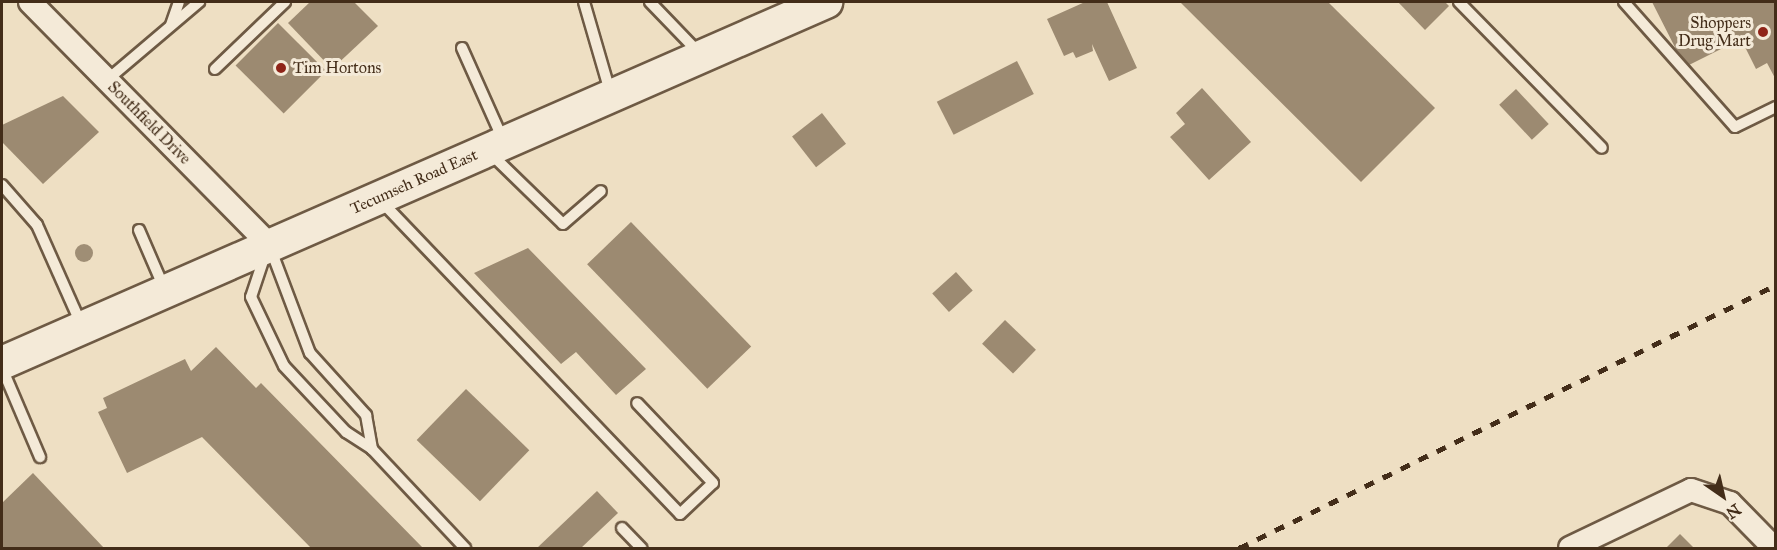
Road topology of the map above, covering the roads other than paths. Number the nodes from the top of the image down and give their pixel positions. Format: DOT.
graph roads {
  1 [pos="33,2"];
  2 [pos="179,2"];
  3 [pos="198,2"];
  4 [pos="285,2"];
  5 [pos="584,2"];
  6 [pos="650,2"];
  7 [pos="826,2"];
  8 [pos="1460,2"];
  9 [pos="1624,2"];
  10 [pos="171,25"];
  11 [pos="462,48"];
  12 [pos="702,57"];
  13 [pos="214,69"];
  14 [pos="107,80"];
  15 [pos="611,95"];
  16 [pos="1776,106"];
  17 [pos="496,146"];
  18 [pos="1602,148"];
  19 [pos="2,185"];
  20 [pos="601,191"];
  21 [pos="378,198"];
  22 [pos="139,230"];
  23 [pos="269,244"];
  24 [pos="166,290"];
  25 [pos="82,327"];
  26 [pos="2,363"];
  27 [pos="2,368"];
  28 [pos="637,404"];
  29 [pos="372,449"];
  30 [pos="40,457"];
  31 [pos="622,528"];
  32 [pos="465,549"];
  33 [pos="641,549"];
  34 [pos="1570,549"];
  35 [pos="1774,549"];
  1 -- 14 [label="street, Southfield Drive"];
  2 -- 10 [label="lane"];
  3 -- 10 [label="lane"];
  4 -- 13 [label="lane"];
  5 -- 15 [label="lane"];
  6 -- 12 [label="lane"];
  7 -- 12 [label="main road, Tecumseh Road East"];
  8 -- 18 [label="lane"];
  9 -- 16 [label="lane"];
  10 -- 14 [label="lane"];
  11 -- 17 [label="lane"];
  12 -- 15 [label="main road, Tecumseh Road East"];
  14 -- 23 [label="street, Southfield Drive"];
  15 -- 17 [label="main road, Tecumseh Road East"];
  17 -- 20 [label="lane"];
  17 -- 21 [label="main road, Tecumseh Road East"];
  19 -- 25 [label="lane"];
  21 -- 23 [label="main road, Tecumseh Road East"];
  21 -- 28 [label="lane"];
  22 -- 24 [label="lane"];
  23 -- 24 [label="main road, Tecumseh Road East"];
  23 -- 29 [label="lane"];
  23 -- 29 [label="lane"];
  24 -- 25 [label="main road, Tecumseh Road East"];
  25 -- 26 [label="main road, Tecumseh Road East"];
  27 -- 30 [label="lane"];
  29 -- 32 [label="lane"];
  31 -- 33 [label="lane"];
  34 -- 35 [label="street"];
}
